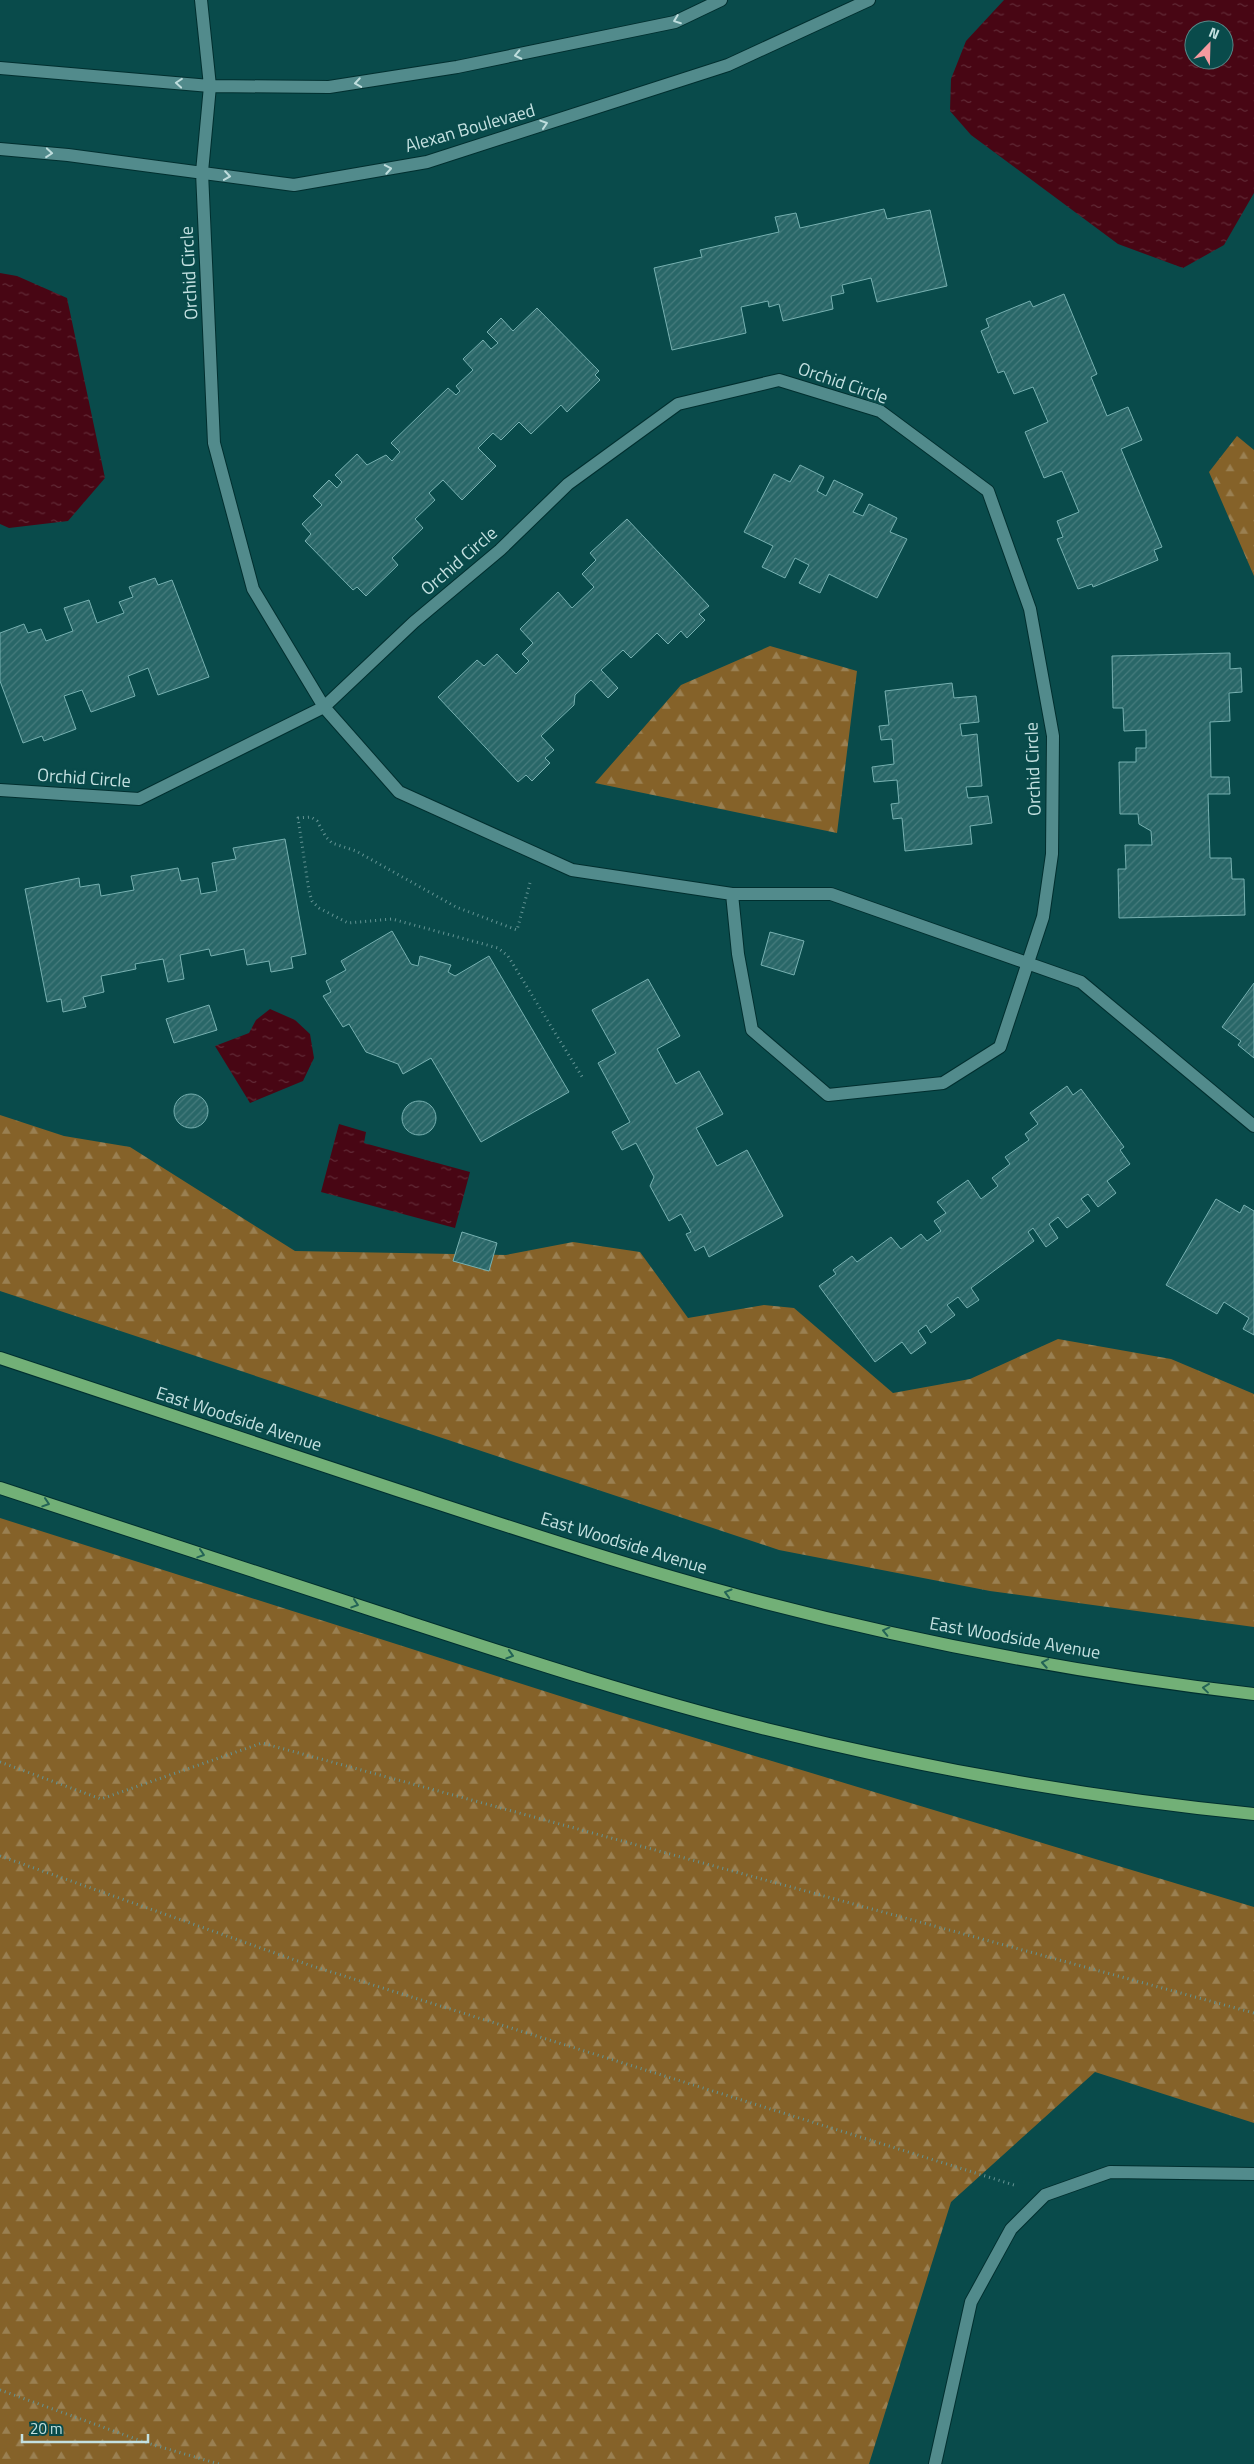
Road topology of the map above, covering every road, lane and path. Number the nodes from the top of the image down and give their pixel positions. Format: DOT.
graph roads {
  1 [pos="201,0"];
  2 [pos="721,0"];
  3 [pos="869,0"];
  4 [pos="0,68"];
  5 [pos="210,86"];
  6 [pos="0,149"];
  7 [pos="202,172"];
  8 [pos="324,707"];
  9 [pos="0,790"];
  10 [pos="538,856"];
  11 [pos="732,894"];
  12 [pos="1028,963"];
  13 [pos="584,1080"];
  14 [pos="1254,1126"];
  15 [pos="0,1358"];
  16 [pos="0,1488"];
  17 [pos="1254,1694"];
  18 [pos="0,1762"];
  19 [pos="1254,1814"];
  20 [pos="0,1856"];
  21 [pos="1254,2013"];
  22 [pos="1254,2174"];
  23 [pos="1046,2195"];
  24 [pos="0,2390"];
  25 [pos="219,2464"];
  26 [pos="935,2464"];
  1 -- 5 [label="street, Orchid Circle"];
  2 -- 5 [label="street, one-way"];
  7 -- 3 [label="street, Alexan Boulevaed, one-way"];
  5 -- 4 [label="street, one-way"];
  5 -- 7 [label="street, Orchid Circle"];
  6 -- 7 [label="street, Alexan Boulevaed, one-way"];
  7 -- 8 [label="street, Orchid Circle"];
  8 -- 9 [label="street, Orchid Circle"];
  8 -- 10 [label="street, Orchid Circle"];
  8 -- 12 [label="street, Orchid Circle"];
  10 -- 11 [label="street, Orchid Circle"];
  10 -- 13 [label="path"];
  11 -- 12 [label="street, Orchid Circle"];
  11 -- 12 [label="street, Orchid Circle"];
  12 -- 14 [label="street, Orchid Circle"];
  17 -- 15 [label="main road, East Woodside Avenue, one-way"];
  16 -- 19 [label="main road, one-way"];
  18 -- 21 [label="path"];
  20 -- 23 [label="path"];
  22 -- 23 [label="street"];
  23 -- 26 [label="street"];
  24 -- 25 [label="path"];
}
